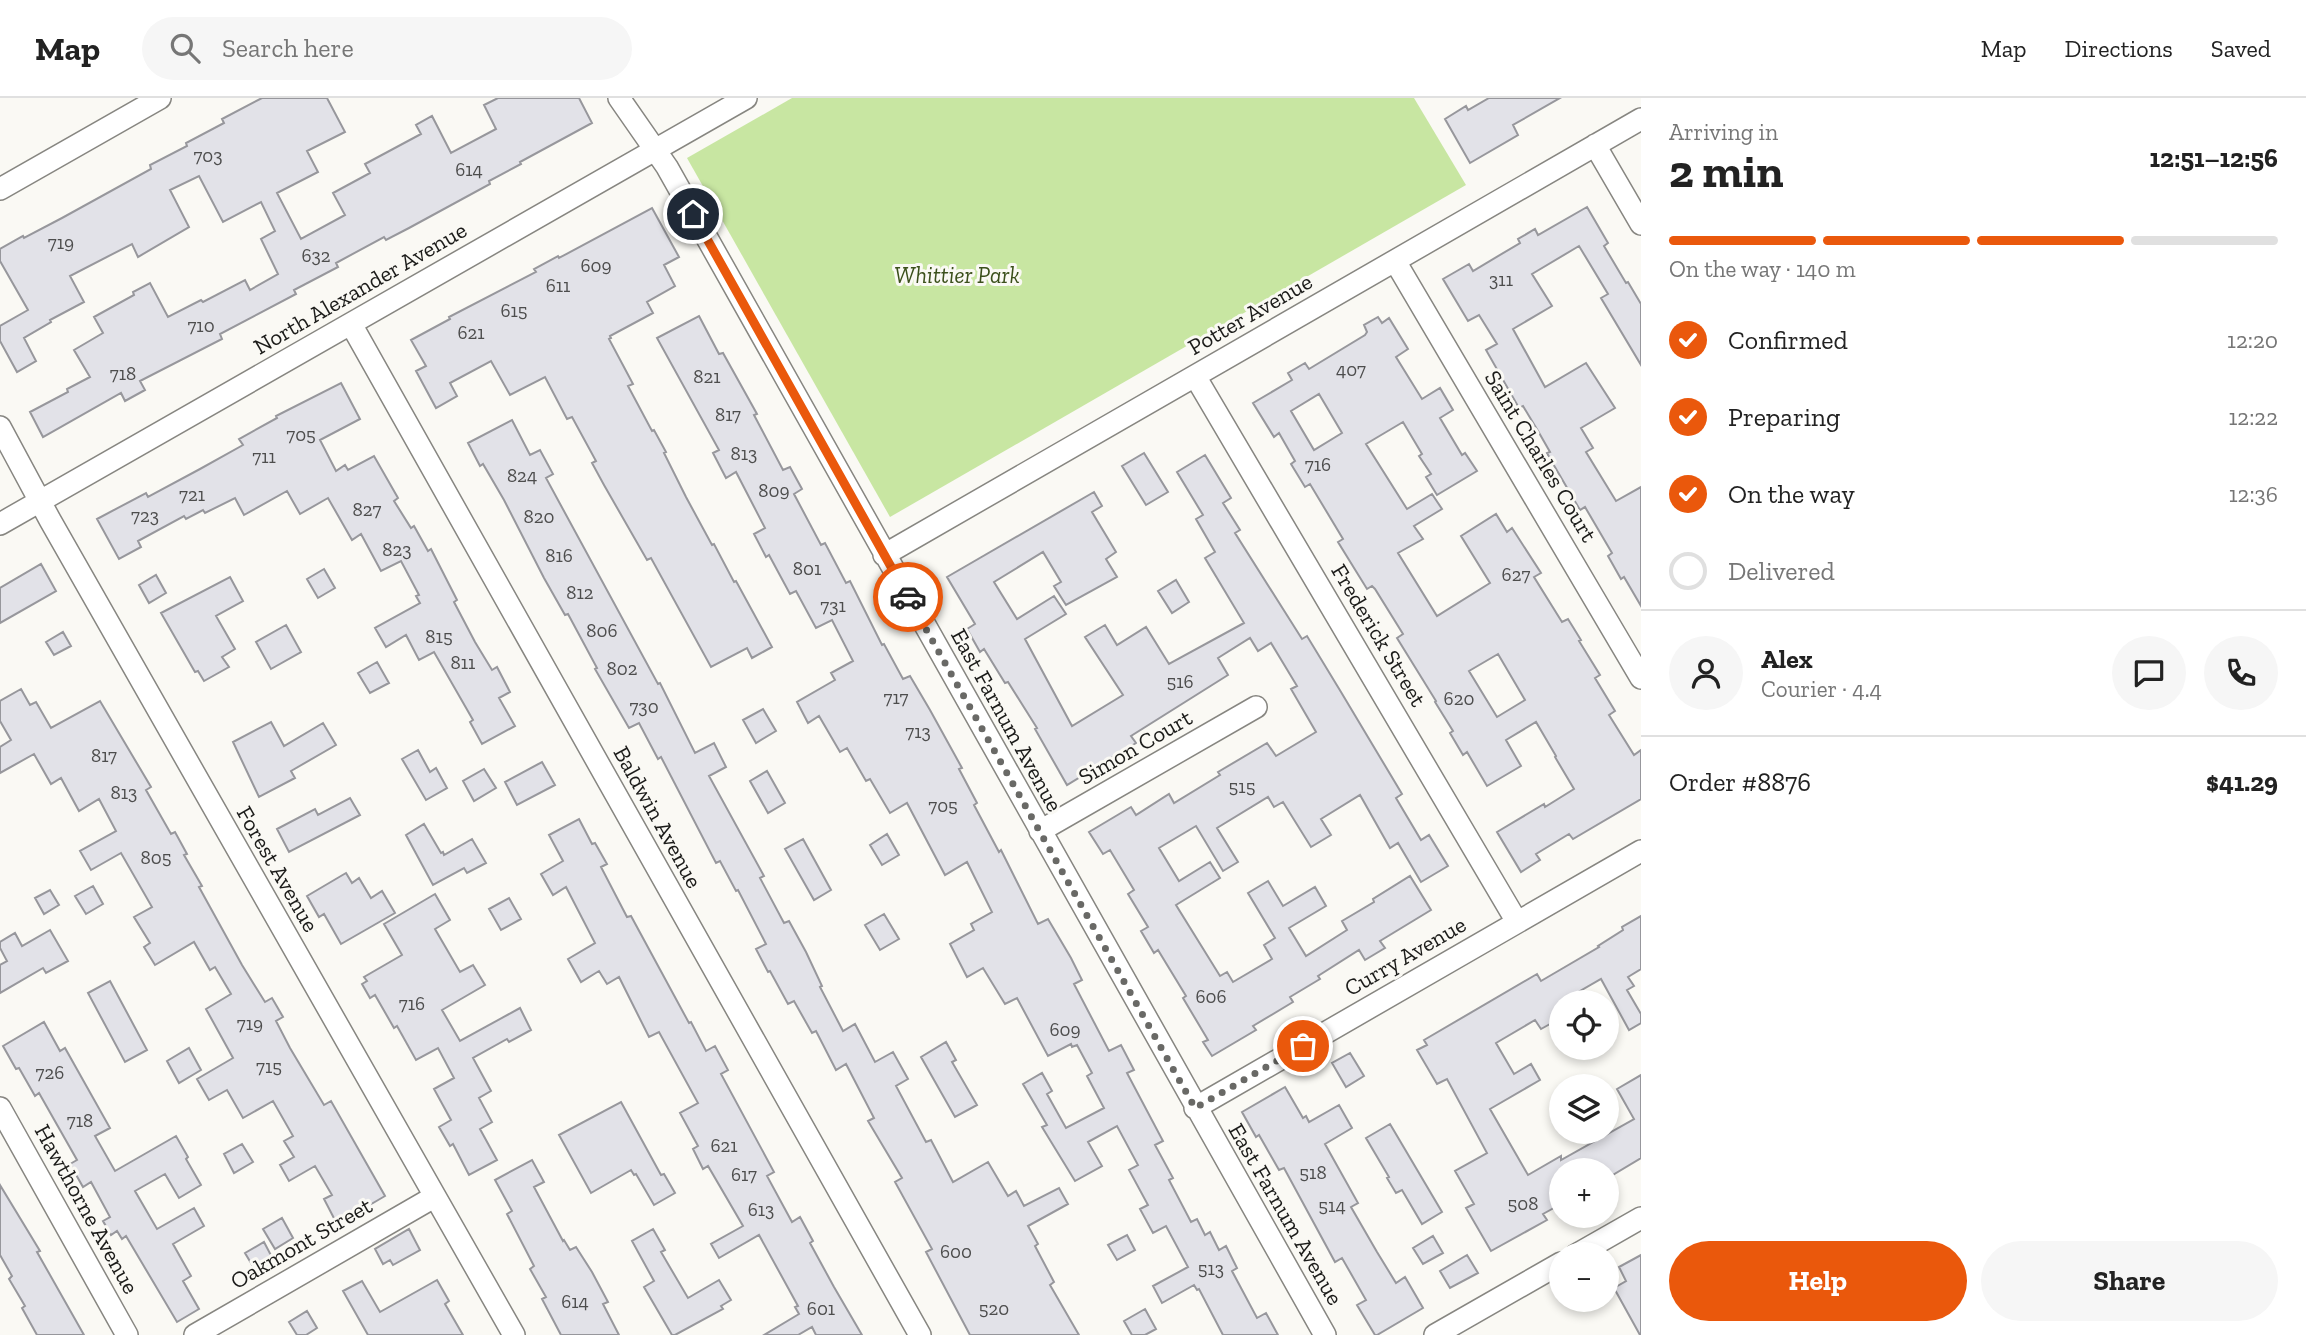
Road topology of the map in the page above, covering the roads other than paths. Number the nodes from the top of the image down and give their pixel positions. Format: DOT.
graph roads {
  1 [pos="160,98"];
  2 [pos="619,98"];
  3 [pos="746,98"];
  4 [pos="1641,119"];
  5 [pos="1595,145"];
  6 [pos="654,150"];
  7 [pos="0,189"];
  8 [pos="1641,224"];
  9 [pos="1395,261"];
  10 [pos="351,324"];
  11 [pos="1195,376"];
  12 [pos="0,427"];
  13 [pos="40,501"];
  14 [pos="0,524"];
  15 [pos="884,555"];
  16 [pos="1641,678"];
  17 [pos="1256,707"];
  18 [pos="1040,831"];
  19 [pos="1641,851"];
  20 [pos="1517,922"];
  21 [pos="0,1108"];
  22 [pos="1195,1108"];
  23 [pos="435,1196"];
  24 [pos="1641,1218"];
  25 [pos="1599,1242"];
  26 [pos="1549,1270"];
  27 [pos="127,1335"];
  28 [pos="195,1335"];
  29 [pos="514,1335"];
  30 [pos="920,1335"];
  31 [pos="1325,1335"];
  32 [pos="1435,1335"];
  1 -- 7 [label="street"];
  2 -- 6 [label="street, East Farnum Avenue"];
  3 -- 6 [label="street, North Alexander Avenue"];
  4 -- 5 [label="street, Potter Avenue"];
  5 -- 8 [label="street"];
  5 -- 9 [label="street, Potter Avenue"];
  6 -- 10 [label="street, North Alexander Avenue"];
  6 -- 15 [label="street, East Farnum Avenue"];
  9 -- 11 [label="street, Potter Avenue"];
  9 -- 16 [label="street, Saint Charles Court"];
  10 -- 13 [label="street, North Alexander Avenue"];
  10 -- 30 [label="street, Baldwin Avenue"];
  11 -- 15 [label="street, Potter Avenue"];
  11 -- 20 [label="street, Frederick Street"];
  12 -- 13 [label="street, Forest Avenue"];
  13 -- 14 [label="street, North Alexander Avenue"];
  13 -- 23 [label="street, Forest Avenue"];
  15 -- 18 [label="street, East Farnum Avenue"];
  17 -- 18 [label="street, Simon Court"];
  18 -- 22 [label="street, East Farnum Avenue"];
  19 -- 20 [label="street, Curry Avenue"];
  20 -- 22 [label="street, Curry Avenue"];
  21 -- 27 [label="street, Hawthorne Avenue"];
  22 -- 31 [label="street, East Farnum Avenue"];
  23 -- 28 [label="street, Oakmont Street"];
  23 -- 29 [label="street, Forest Avenue"];
  24 -- 25 [label="street"];
  26 -- 32 [label="street"];
}
